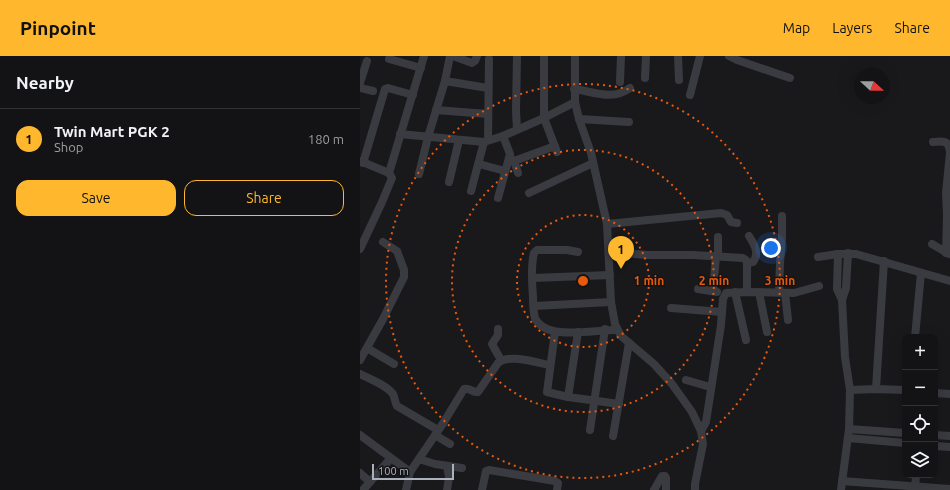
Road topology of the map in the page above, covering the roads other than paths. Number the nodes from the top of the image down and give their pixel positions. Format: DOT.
graph roads {
  1 [pos="424,56"];
  2 [pos="451,56"];
  3 [pos="477,56"];
  4 [pos="517,56"];
  5 [pos="544,56"];
  6 [pos="574,56"];
  7 [pos="621,56"];
  8 [pos="646,56"];
  9 [pos="678,56"];
  10 [pos="700,56"];
  11 [pos="729,56"];
  12 [pos="389,59"];
  13 [pos="489,59"];
  14 [pos="367,61"];
  15 [pos="420,68"];
  16 [pos="645,78"];
  17 [pos="790,78"];
  18 [pos="679,80"];
  19 [pos="445,81"];
  20 [pos="620,82"];
  21 [pos="360,84"];
  22 [pos="360,88"];
  23 [pos="488,88"];
  24 [pos="630,88"];
  25 [pos="574,89"];
  26 [pos="373,91"];
  27 [pos="413,95"];
  28 [pos="690,95"];
  29 [pos="575,102"];
  30 [pos="436,110"];
  31 [pos="488,114"];
  32 [pos="544,118"];
  33 [pos="579,119"];
  34 [pos="629,122"];
  35 [pos="517,129"];
  36 [pos="400,134"];
  37 [pos="503,136"];
  38 [pos="428,137"];
  39 [pos="459,140"];
  40 [pos="486,141"];
  41 [pos="933,142"];
  42 [pos="512,159"];
  43 [pos="950,160"];
  44 [pos="362,162"];
  45 [pos="593,163"];
  46 [pos="479,164"];
  47 [pos="505,171"];
  48 [pos="389,173"];
  49 [pos="518,173"];
  50 [pos="419,174"];
  51 [pos="448,182"];
  52 [pos="471,190"];
  53 [pos="529,193"];
  54 [pos="498,198"];
  55 [pos="949,213"];
  56 [pos="782,216"];
  57 [pos="737,223"];
  58 [pos="607,224"];
  59 [pos="749,236"];
  60 [pos="718,237"];
  61 [pos="383,242"];
  62 [pos="932,244"];
  63 [pos="360,249"];
  64 [pos="578,252"];
  65 [pos="609,252"];
  66 [pos="848,253"];
  67 [pos="948,253"];
  68 [pos="838,254"];
  69 [pos="717,256"];
  70 [pos="818,257"];
  71 [pos="884,262"];
  72 [pos="747,263"];
  73 [pos="921,273"];
  74 [pos="610,275"];
  75 [pos="533,278"];
  76 [pos="950,281"];
  77 [pos="819,286"];
  78 [pos="698,289"];
  79 [pos="713,291"];
  80 [pos="735,292"];
  81 [pos="747,292"];
  82 [pos="759,292"];
  83 [pos="782,292"];
  84 [pos="726,293"];
  85 [pos="842,300"];
  86 [pos="611,302"];
  87 [pos="534,306"];
  88 [pos="671,308"];
  89 [pos="722,312"];
  90 [pos="788,320"];
  91 [pos="498,329"];
  92 [pos="605,330"];
  93 [pos="617,330"];
  94 [pos="555,332"];
  95 [pos="578,332"];
  96 [pos="767,332"];
  97 [pos="916,334"];
  98 [pos="746,340"];
  99 [pos="629,343"];
  100 [pos="367,348"];
  101 [pos="360,360"];
  102 [pos="501,360"];
  103 [pos="394,364"];
  104 [pos="550,365"];
  105 [pos="360,374"];
  106 [pos="686,380"];
  107 [pos="710,387"];
  108 [pos="876,389"];
  109 [pos="850,390"];
  110 [pos="902,390"];
  111 [pos="938,393"];
  112 [pos="950,394"];
  113 [pos="568,397"];
  114 [pos="594,400"];
  115 [pos="619,404"];
  116 [pos="849,429"];
  117 [pos="590,430"];
  118 [pos="701,431"];
  119 [pos="437,432"];
  120 [pos="902,433"];
  121 [pos="938,435"];
  122 [pos="360,436"];
  123 [pos="613,436"];
  124 [pos="950,436"];
  125 [pos="848,438"];
  126 [pos="902,443"];
  127 [pos="450,444"];
  128 [pos="938,446"];
  129 [pos="950,447"];
  130 [pos="391,458"];
  131 [pos="419,459"];
  132 [pos="447,466"];
  133 [pos="462,468"];
  134 [pos="360,472"];
  135 [pos="410,472"];
  136 [pos="916,478"];
  137 [pos="842,481"];
  138 [pos="370,482"];
  139 [pos="876,487"];
  140 [pos="915,488"];
  141 [pos="950,488"];
  142 [pos="363,490"];
  143 [pos="405,490"];
  144 [pos="447,490"];
  145 [pos="482,490"];
  146 [pos="557,490"];
  147 [pos="654,490"];
  148 [pos="666,490"];
  149 [pos="695,490"];
  150 [pos="841,490"];
  1 -- 15 [label="street"];
  2 -- 3 [label="street"];
  2 -- 19 [label="street"];
  4 -- 35 [label="street"];
  5 -- 32 [label="street"];
  6 -- 25 [label="street"];
  7 -- 20 [label="street"];
  8 -- 16 [label="street"];
  9 -- 18 [label="street"];
  10 -- 28 [label="street"];
  11 -- 17 [label="street"];
  12 -- 15 [label="street"];
  13 -- 23 [label="street"];
  14 -- 21 [label="street"];
  15 -- 27 [label="street"];
  19 -- 23 [label="street"];
  19 -- 30 [label="street"];
  22 -- 26 [label="street"];
  23 -- 31 [label="street"];
  24 -- 25 [label="street"];
  25 -- 29 [label="street"];
  27 -- 36 [label="street"];
  27 -- 44 [label="street"];
  29 -- 32 [label="street"];
  29 -- 33 [label="street"];
  30 -- 31 [label="street"];
  30 -- 38 [label="street"];
  31 -- 40 [label="street"];
  32 -- 35 [label="street"];
  32 -- 42 [label="street"];
  33 -- 34 [label="street"];
  33 -- 45 [label="street"];
  35 -- 37 [label="street"];
  36 -- 38 [label="street"];
  36 -- 48 [label="street"];
  37 -- 40 [label="street"];
  37 -- 42 [label="street"];
  38 -- 39 [label="street"];
  38 -- 50 [label="street"];
  39 -- 40 [label="street"];
  39 -- 51 [label="street"];
  40 -- 46 [label="street"];
  41 -- 43 [label="street"];
  42 -- 47 [label="street"];
  42 -- 49 [label="street"];
  43 -- 55 [label="street"];
  44 -- 48 [label="street"];
  45 -- 53 [label="street"];
  45 -- 58 [label="street"];
  46 -- 47 [label="street"];
  46 -- 52 [label="street"];
  47 -- 54 [label="street"];
  48 -- 63 [label="street"];
  55 -- 67 [label="street"];
  56 -- 83 [label="street"];
  57 -- 58 [label="street"];
  58 -- 65 [label="street"];
  59 -- 72 [label="street"];
  60 -- 69 [label="street"];
  61 -- 100 [label="street"];
  62 -- 67 [label="street"];
  64 -- 75 [label="street"];
  65 -- 69 [label="street"];
  65 -- 74 [label="street"];
  66 -- 68 [label="street"];
  66 -- 71 [label="street"];
  66 -- 85 [label="street"];
  68 -- 70 [label="street"];
  68 -- 85 [label="street"];
  69 -- 72 [label="street"];
  69 -- 79 [label="street"];
  71 -- 73 [label="street"];
  71 -- 108 [label="street"];
  72 -- 81 [label="street"];
  73 -- 76 [label="street"];
  73 -- 97 [label="street"];
  74 -- 75 [label="street"];
  74 -- 86 [label="street"];
  75 -- 87 [label="street"];
  77 -- 83 [label="street"];
  78 -- 79 [label="street"];
  79 -- 84 [label="street"];
  80 -- 81 [label="street"];
  80 -- 84 [label="street"];
  80 -- 98 [label="street"];
  81 -- 82 [label="street"];
  82 -- 83 [label="street"];
  82 -- 96 [label="street"];
  83 -- 90 [label="street"];
  84 -- 89 [label="street"];
  85 -- 109 [label="street"];
  86 -- 87 [label="street"];
  86 -- 93 [label="street"];
  87 -- 94 [label="street"];
  88 -- 89 [label="street"];
  89 -- 107 [label="street"];
  91 -- 102 [label="street"];
  92 -- 93 [label="street"];
  92 -- 95 [label="street"];
  92 -- 114 [label="street"];
  93 -- 99 [label="street"];
  94 -- 95 [label="street"];
  94 -- 104 [label="street"];
  95 -- 113 [label="street"];
  99 -- 115 [label="street"];
  99 -- 118 [label="street"];
  100 -- 101 [label="street"];
  100 -- 103 [label="street"];
  102 -- 104 [label="street"];
  102 -- 119 [label="street"];
  104 -- 113 [label="street"];
  105 -- 119 [label="street"];
  106 -- 107 [label="street"];
  107 -- 118 [label="street"];
  108 -- 109 [label="street"];
  108 -- 110 [label="street"];
  109 -- 116 [label="street"];
  111 -- 112 [label="street"];
  113 -- 114 [label="street"];
  114 -- 115 [label="street"];
  114 -- 117 [label="street"];
  115 -- 123 [label="street"];
  116 -- 120 [label="street"];
  116 -- 125 [label="street"];
  118 -- 149 [label="street"];
  119 -- 127 [label="street"];
  119 -- 131 [label="street"];
  121 -- 124 [label="street"];
  122 -- 130 [label="street"];
  125 -- 126 [label="street"];
  125 -- 137 [label="street"];
  128 -- 129 [label="street"];
  130 -- 135 [label="street"];
  130 -- 138 [label="street"];
  131 -- 132 [label="street"];
  131 -- 135 [label="street"];
  132 -- 133 [label="street"];
  132 -- 144 [label="street"];
  134 -- 138 [label="street"];
  135 -- 143 [label="street"];
  136 -- 140 [label="street"];
  137 -- 139 [label="street"];
  137 -- 150 [label="street"];
  138 -- 142 [label="street"];
  139 -- 140 [label="street"];
  140 -- 141 [label="street"];
  145 -- 146 [label="street"];
  147 -- 148 [label="street"];
}
